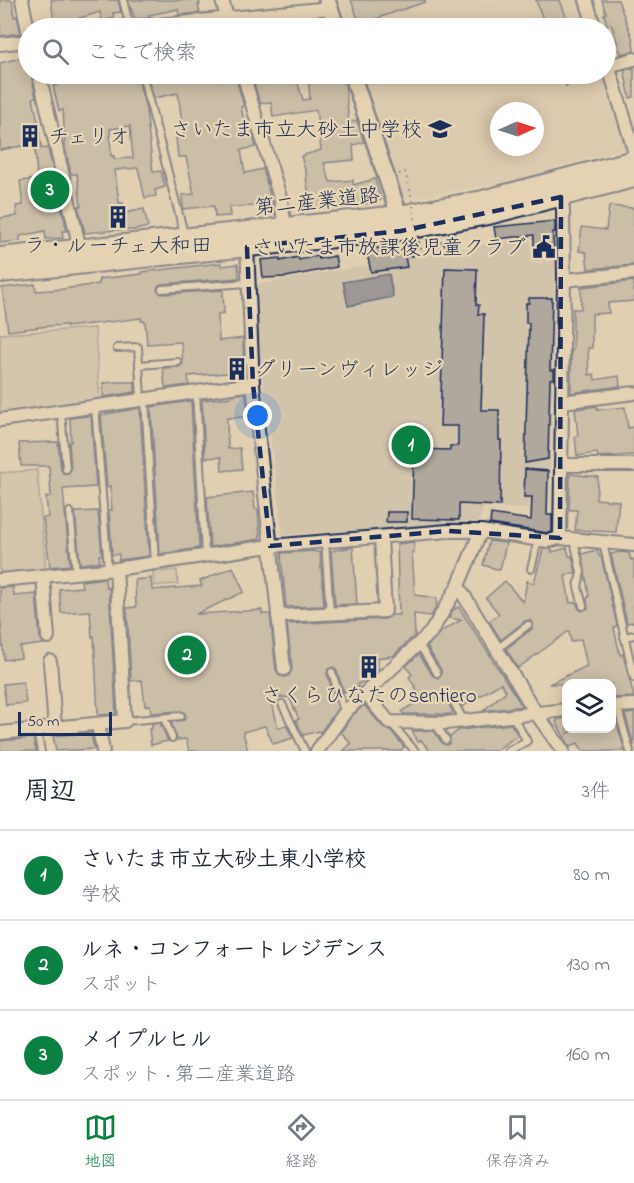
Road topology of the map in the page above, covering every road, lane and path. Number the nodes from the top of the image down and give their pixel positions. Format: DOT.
graph roads {
  1 [pos="22,0"];
  2 [pos="123,0"];
  3 [pos="222,0"];
  4 [pos="586,0"];
  5 [pos="329,4"];
  6 [pos="26,18"];
  7 [pos="128,18"];
  8 [pos="227,18"];
  9 [pos="259,18"];
  10 [pos="592,18"];
  11 [pos="18,42"];
  12 [pos="0,44"];
  13 [pos="634,59"];
  14 [pos="616,61"];
  15 [pos="41,84"];
  16 [pos="145,84"];
  17 [pos="246,84"];
  18 [pos="355,84"];
  19 [pos="614,84"];
  20 [pos="634,150"];
  21 [pos="634,160"];
  22 [pos="399,174"];
  23 [pos="634,178"];
  24 [pos="561,197"];
  25 [pos="400,223"];
  26 [pos="285,227"];
  27 [pos="185,237"];
  28 [pos="422,243"];
  29 [pos="247,247"];
  30 [pos="80,249"];
  31 [pos="0,257"];
  32 [pos="0,273"];
  33 [pos="634,273"];
  34 [pos="564,280"];
  35 [pos="249,283"];
  36 [pos="162,289"];
  37 [pos="117,348"];
  38 [pos="178,362"];
  39 [pos="139,364"];
  40 [pos="253,384"];
  41 [pos="196,392"];
  42 [pos="634,393"];
  43 [pos="143,400"];
  44 [pos="562,402"];
  45 [pos="95,406"];
  46 [pos="60,411"];
  47 [pos="0,420"];
  48 [pos="561,465"];
  49 [pos="634,465"];
  50 [pos="66,469"];
  51 [pos="70,512"];
  52 [pos="481,531"];
  53 [pos="381,537"];
  54 [pos="560,538"];
  55 [pos="574,539"];
  56 [pos="538,540"];
  57 [pos="325,541"];
  58 [pos="603,542"];
  59 [pos="634,545"];
  60 [pos="270,546"];
  61 [pos="205,555"];
  62 [pos="155,563"];
  63 [pos="531,568"];
  64 [pos="112,569"];
  65 [pos="76,572"];
  66 [pos="43,576"];
  67 [pos="0,580"];
  68 [pos="458,586"];
  69 [pos="583,606"];
  70 [pos="330,614"];
  71 [pos="278,616"];
  72 [pos="528,626"];
  73 [pos="634,635"];
  74 [pos="48,637"];
  75 [pos="624,637"];
  76 [pos="418,643"];
  77 [pos="497,649"];
  78 [pos="50,661"];
  79 [pos="284,669"];
  80 [pos="332,672"];
  81 [pos="437,673"];
  82 [pos="634,678"];
  83 [pos="365,693"];
  84 [pos="452,699"];
  85 [pos="282,704"];
  86 [pos="634,705"];
  87 [pos="616,706"];
  88 [pos="562,710"];
  89 [pos="346,711"];
  90 [pos="616,712"];
  91 [pos="536,713"];
  92 [pos="182,716"];
  93 [pos="513,717"];
  94 [pos="164,718"];
  95 [pos="125,721"];
  96 [pos="464,721"];
  97 [pos="389,722"];
  98 [pos="439,723"];
  99 [pos="98,724"];
  100 [pos="0,727"];
  101 [pos="55,728"];
  102 [pos="37,731"];
  103 [pos="0,733"];
  104 [pos="172,738"];
  105 [pos="446,740"];
  106 [pos="41,751"];
  107 [pos="103,751"];
  108 [pos="305,751"];
  109 [pos="317,751"];
  110 [pos="415,751"];
  111 [pos="508,751"];
  112 [pos="563,751"];
  113 [pos="630,751"];
  1 -- 6 [label="street"];
  2 -- 7 [label="lane"];
  3 -- 8 [label="street"];
  4 -- 10 [label="street"];
  5 -- 9 [label="street"];
  11 -- 12 [label="street"];
  13 -- 14 [label="street"];
  15 -- 30 [label="street"];
  16 -- 27 [label="lane"];
  17 -- 26 [label="street"];
  18 -- 25 [label="street"];
  19 -- 20 [label="street"];
  21 -- 25 [label="main road, 第二産業道路"];
  22 -- 28 [label="path, bridge"];
  23 -- 24 [label="main road, 第二産業道路"];
  24 -- 25 [label="main road, 第二産業道路"];
  24 -- 34 [label="street"];
  25 -- 26 [label="main road, 第二産業道路"];
  25 -- 29 [label="main road, 第二産業道路"];
  26 -- 27 [label="main road, 第二産業道路"];
  27 -- 30 [label="main road, 第二産業道路"];
  29 -- 32 [label="main road, 第二産業道路"];
  29 -- 35 [label="street"];
  30 -- 31 [label="main road, 第二産業道路"];
  33 -- 34 [label="street"];
  34 -- 44 [label="street"];
  35 -- 36 [label="lane"];
  35 -- 40 [label="street"];
  37 -- 39 [label="lane"];
  38 -- 39 [label="lane"];
  39 -- 43 [label="lane"];
  40 -- 41 [label="street"];
  40 -- 60 [label="street"];
  41 -- 43 [label="street"];
  41 -- 61 [label="lane"];
  42 -- 44 [label="street"];
  43 -- 45 [label="street"];
  43 -- 62 [label="lane"];
  44 -- 48 [label="street"];
  45 -- 46 [label="street"];
  45 -- 64 [label="lane"];
  46 -- 47 [label="street"];
  46 -- 50 [label="lane"];
  48 -- 49 [label="street"];
  48 -- 54 [label="street"];
  51 -- 65 [label="lane"];
  52 -- 53 [label="street"];
  52 -- 56 [label="street"];
  52 -- 68 [label="street"];
  53 -- 57 [label="street"];
  53 -- 70 [label="street"];
  54 -- 55 [label="street"];
  54 -- 56 [label="street"];
  55 -- 58 [label="street"];
  55 -- 69 [label="lane"];
  56 -- 63 [label="lane"];
  57 -- 60 [label="street"];
  57 -- 70 [label="lane"];
  58 -- 59 [label="street"];
  58 -- 75 [label="lane"];
  60 -- 61 [label="street"];
  60 -- 71 [label="street"];
  61 -- 62 [label="street"];
  62 -- 64 [label="street"];
  64 -- 65 [label="street"];
  64 -- 95 [label="street"];
  65 -- 66 [label="street"];
  66 -- 67 [label="street"];
  66 -- 74 [label="street"];
  68 -- 76 [label="street"];
  68 -- 77 [label="street"];
  70 -- 71 [label="street"];
  71 -- 79 [label="street"];
  72 -- 77 [label="lane"];
  73 -- 75 [label="lane"];
  75 -- 82 [label="lane"];
  76 -- 81 [label="lane"];
  76 -- 83 [label="street"];
  77 -- 91 [label="street"];
  78 -- 101 [label="street"];
  80 -- 89 [label="lane"];
  83 -- 89 [label="street"];
  83 -- 97 [label="street"];
  84 -- 96 [label="lane"];
  85 -- 108 [label="lane"];
  86 -- 87 [label="street"];
  88 -- 91 [label="street"];
  89 -- 109 [label="street"];
  90 -- 113 [label="lane"];
  91 -- 93 [label="street"];
  91 -- 112 [label="street"];
  92 -- 94 [label="lane"];
  93 -- 96 [label="street"];
  93 -- 111 [label="lane"];
  94 -- 95 [label="lane"];
  94 -- 104 [label="lane"];
  95 -- 99 [label="street"];
  96 -- 98 [label="street"];
  97 -- 98 [label="street"];
  97 -- 110 [label="lane"];
  98 -- 105 [label="lane"];
  99 -- 101 [label="street"];
  99 -- 107 [label="street"];
  100 -- 103 [label="street"];
  101 -- 102 [label="street"];
  102 -- 103 [label="street"];
  102 -- 106 [label="lane"];
}
